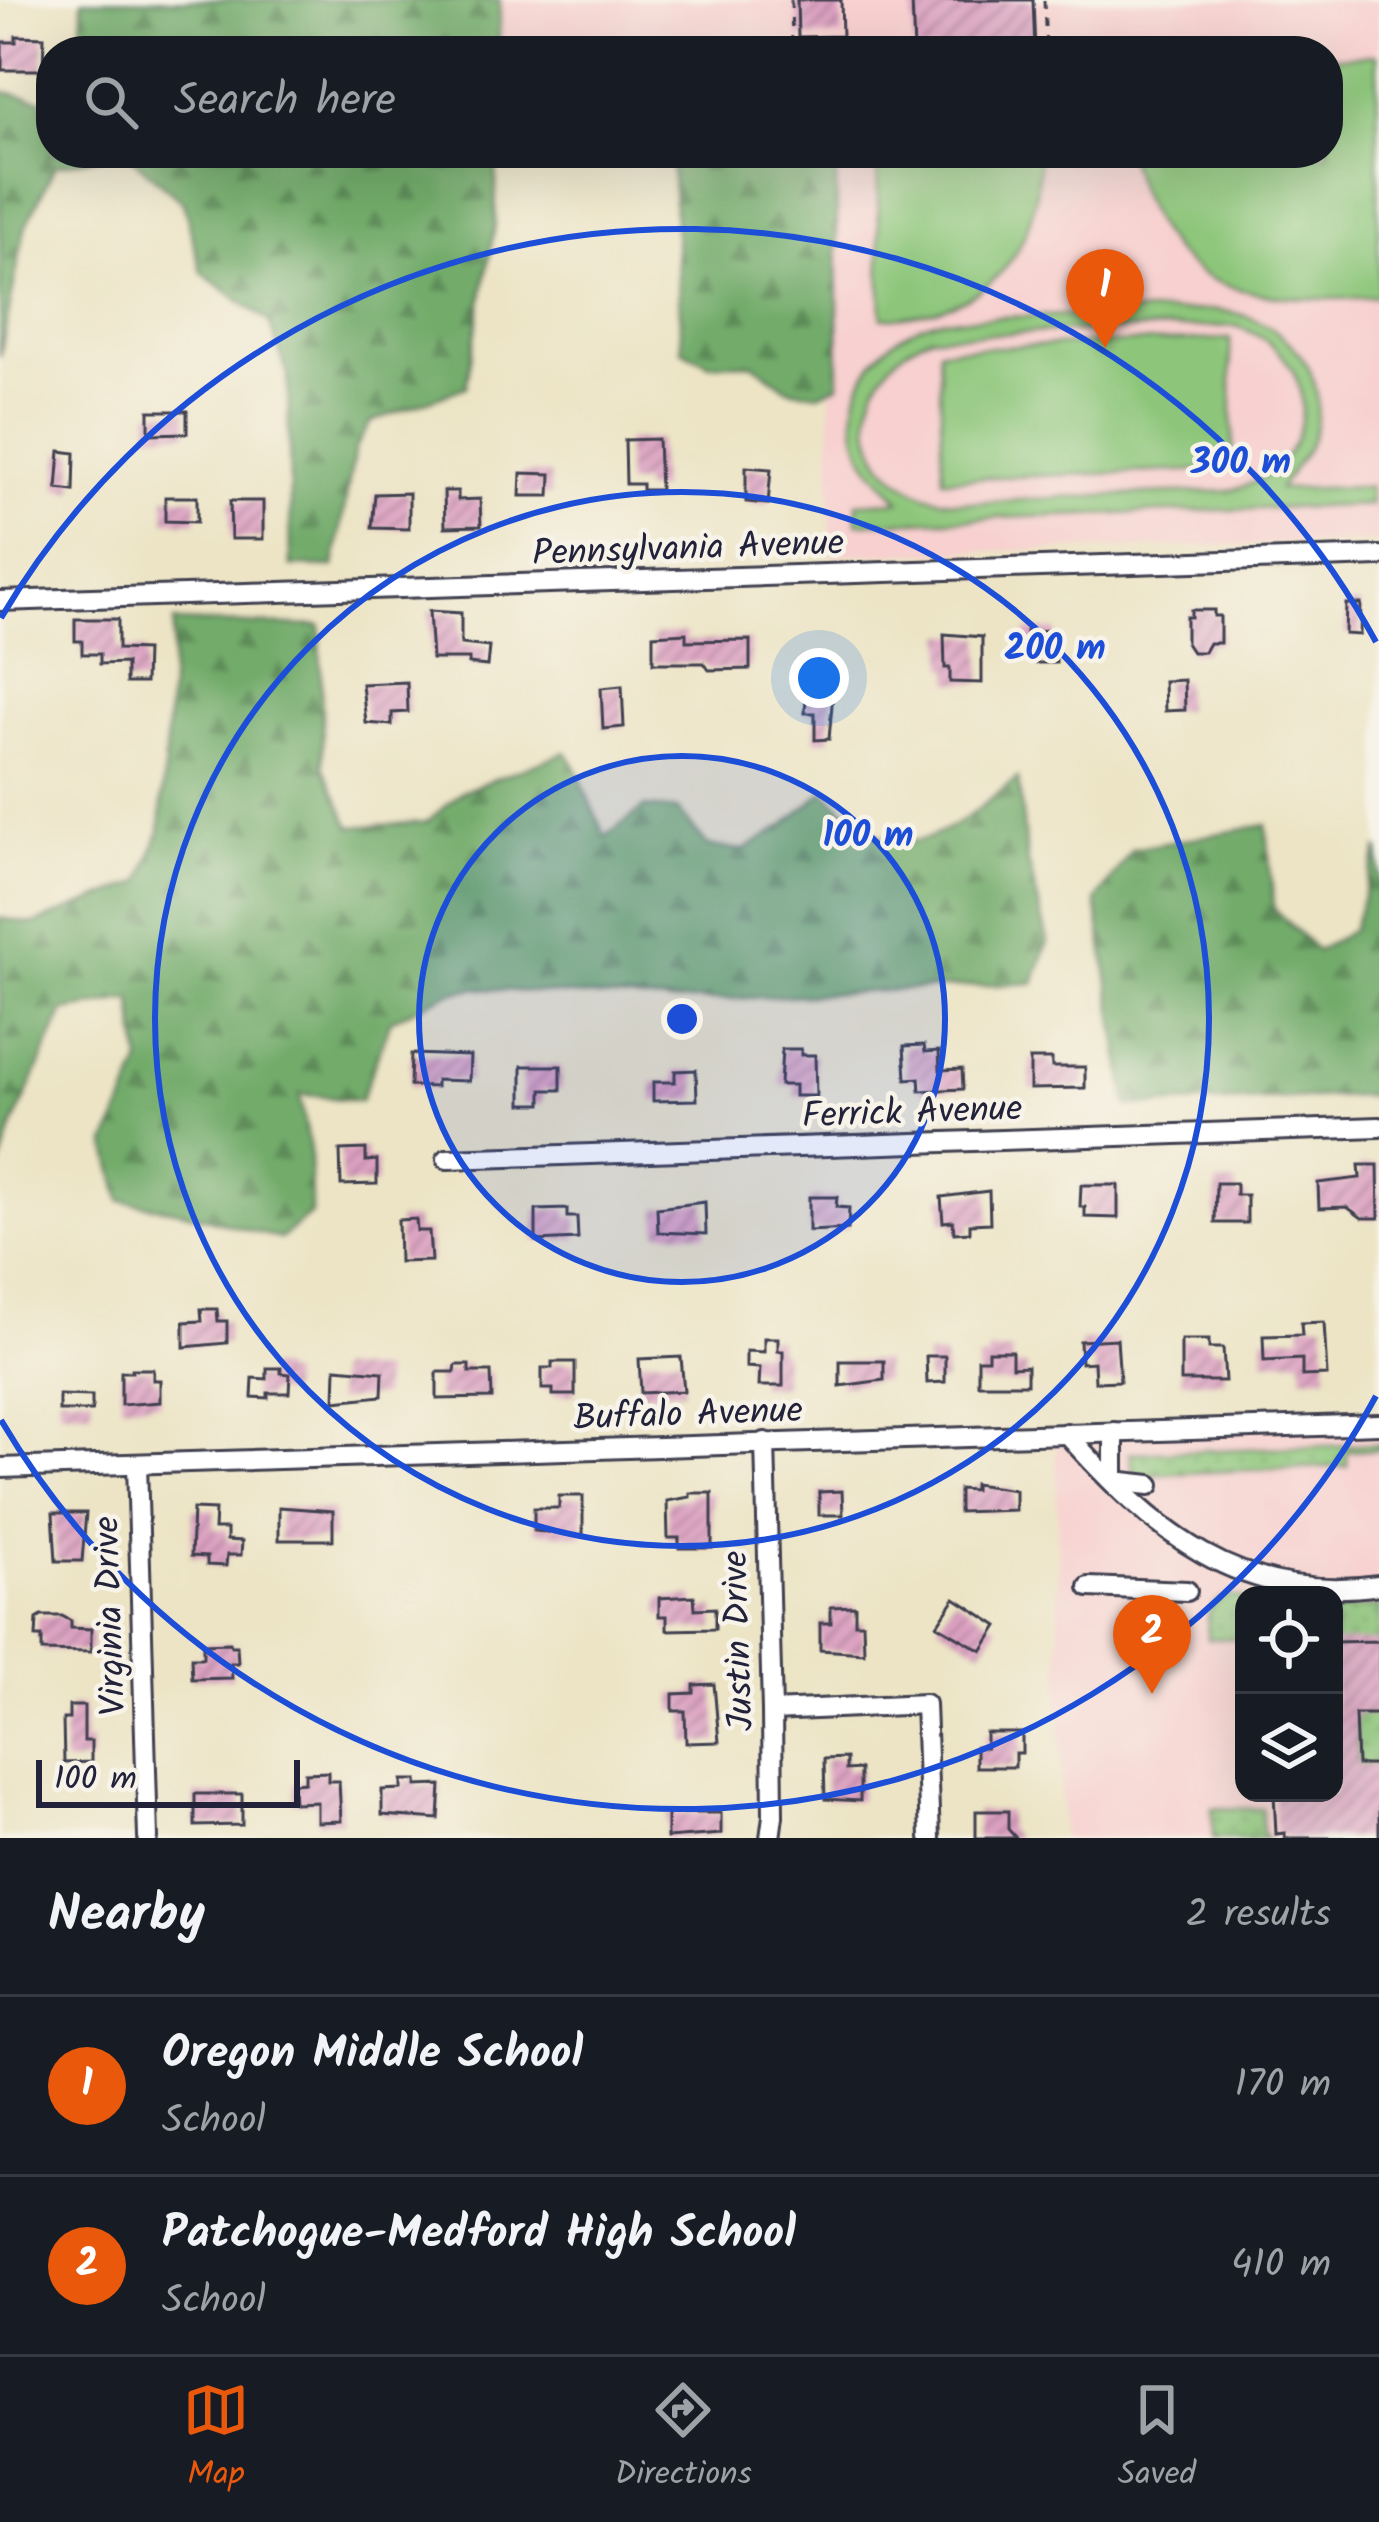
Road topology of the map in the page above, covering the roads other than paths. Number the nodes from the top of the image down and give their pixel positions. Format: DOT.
graph roads {
  1 [pos="1379,556"];
  2 [pos="0,601"];
  3 [pos="1379,1127"];
  4 [pos="447,1159"];
  5 [pos="1379,1424"];
  6 [pos="1114,1432"];
  7 [pos="1066,1433"];
  8 [pos="765,1442"];
  9 [pos="137,1464"];
  10 [pos="0,1468"];
  11 [pos="1114,1481"];
  12 [pos="1150,1486"];
  13 [pos="1379,1586"];
  14 [pos="1090,1587"];
  15 [pos="1187,1591"];
  16 [pos="772,1711"];
  17 [pos="148,1838"];
  18 [pos="770,1838"];
  19 [pos="930,1838"];
  1 -- 2 [label="street, Pennsylvania Avenue"];
  3 -- 4 [label="street, Ferrick Avenue"];
  5 -- 6 [label="street, Buffalo Avenue"];
  6 -- 7 [label="street, Buffalo Avenue"];
  6 -- 11 [label="street"];
  7 -- 8 [label="street, Buffalo Avenue"];
  7 -- 11 [label="street"];
  8 -- 9 [label="street, Buffalo Avenue"];
  8 -- 16 [label="street, Justin Drive"];
  9 -- 10 [label="street, Buffalo Avenue"];
  9 -- 17 [label="street, Virginia Drive"];
  11 -- 12 [label="street"];
  11 -- 13 [label="street"];
  14 -- 15 [label="street"];
  16 -- 18 [label="street, Justin Drive"];
  16 -- 19 [label="street"];
}
